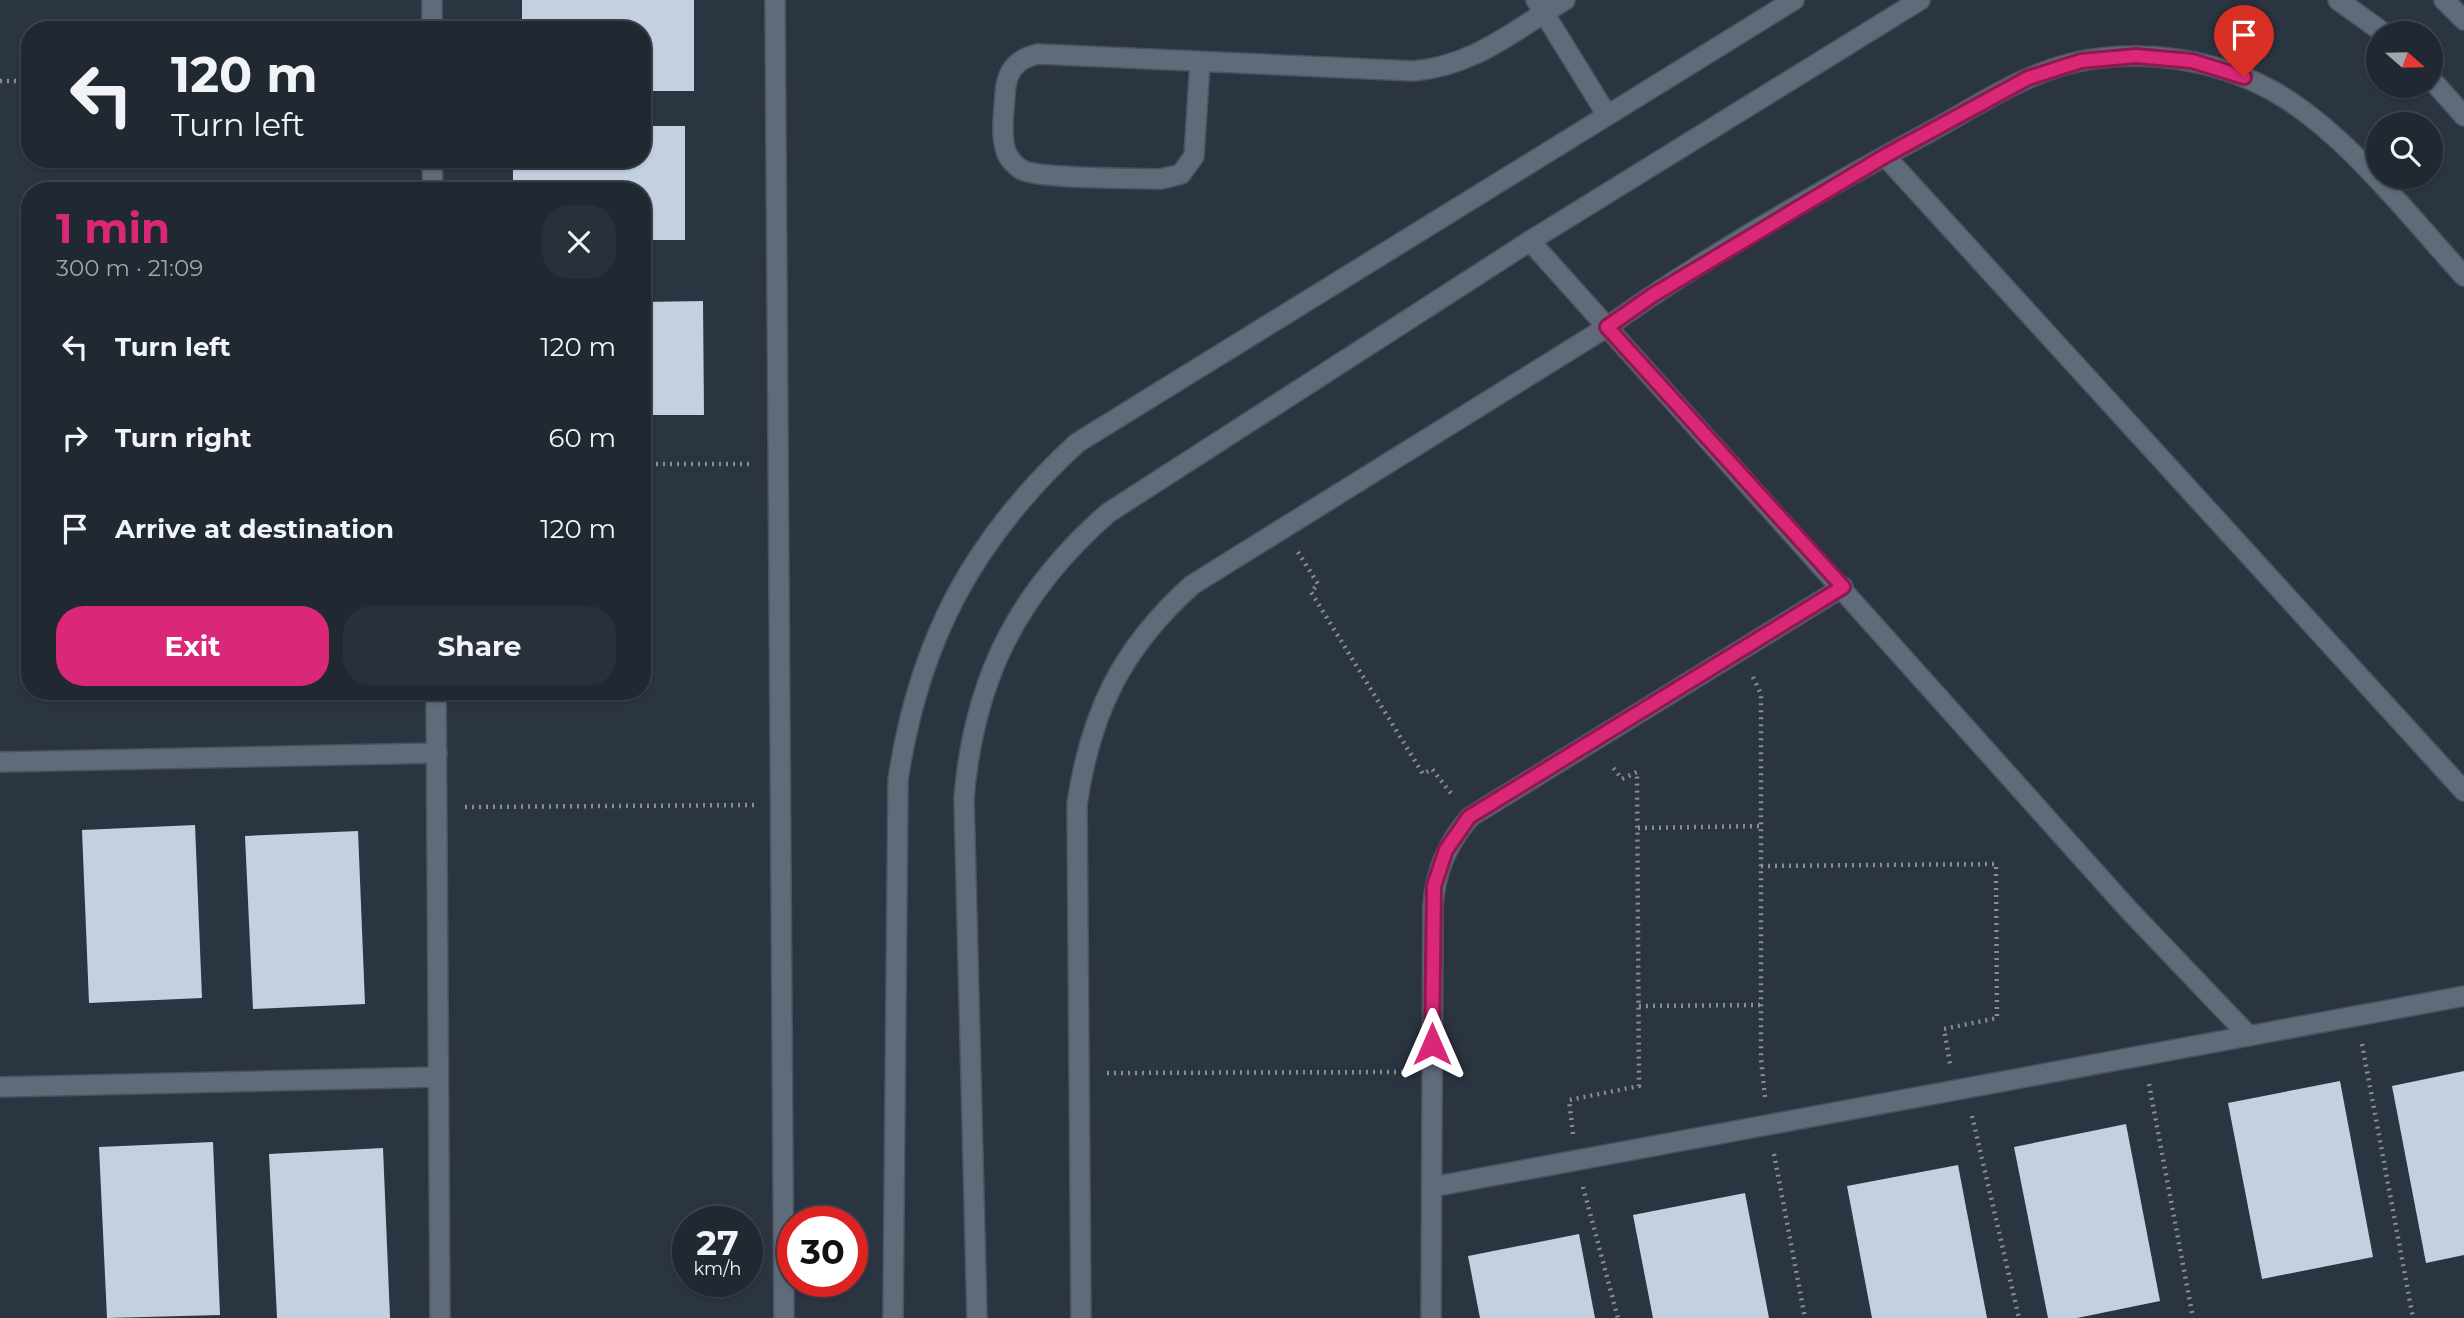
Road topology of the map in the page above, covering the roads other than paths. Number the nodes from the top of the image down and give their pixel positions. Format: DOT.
graph roads {
  1 [pos="432,0"];
  2 [pos="775,0"];
  3 [pos="1565,0"];
  4 [pos="1794,0"];
  5 [pos="1920,0"];
  6 [pos="2338,0"];
  7 [pos="2444,0"];
  8 [pos="1540,6"];
  9 [pos="2464,20"];
  10 [pos="432,21"];
  11 [pos="2367,21"];
  12 [pos="1200,62"];
  13 [pos="2443,92"];
  14 [pos="1607,115"];
  15 [pos="2464,116"];
  16 [pos="1885,156"];
  17 [pos="1530,241"];
  18 [pos="2464,276"];
  19 [pos="1607,327"];
  20 [pos="1843,587"];
  21 [pos="436,700"];
  22 [pos="436,753"];
  23 [pos="0,762"];
  24 [pos="2464,791"];
  25 [pos="2464,996"];
  26 [pos="2249,1036"];
  27 [pos="438,1077"];
  28 [pos="0,1087"];
  29 [pos="1432,1187"];
  30 [pos="440,1318"];
  31 [pos="784,1318"];
  32 [pos="893,1318"];
  33 [pos="977,1318"];
  34 [pos="1081,1318"];
  35 [pos="1431,1318"];
  1 -- 10 [label="street"];
  2 -- 31 [label="street"];
  3 -- 8 [label="street"];
  4 -- 14 [label="street"];
  5 -- 17 [label="street"];
  6 -- 11 [label="street"];
  7 -- 9 [label="street"];
  8 -- 12 [label="street"];
  8 -- 14 [label="street"];
  12 -- 12 [label="street"];
  13 -- 15 [label="street"];
  14 -- 32 [label="street"];
  16 -- 18 [label="street"];
  16 -- 19 [label="street"];
  16 -- 24 [label="street"];
  17 -- 19 [label="street"];
  17 -- 33 [label="street"];
  19 -- 20 [label="street"];
  19 -- 34 [label="street"];
  20 -- 26 [label="street"];
  20 -- 29 [label="street"];
  21 -- 22 [label="street"];
  22 -- 23 [label="street"];
  22 -- 27 [label="street"];
  25 -- 26 [label="street"];
  26 -- 29 [label="street"];
  27 -- 28 [label="street"];
  27 -- 30 [label="street"];
  29 -- 35 [label="street"];
}
